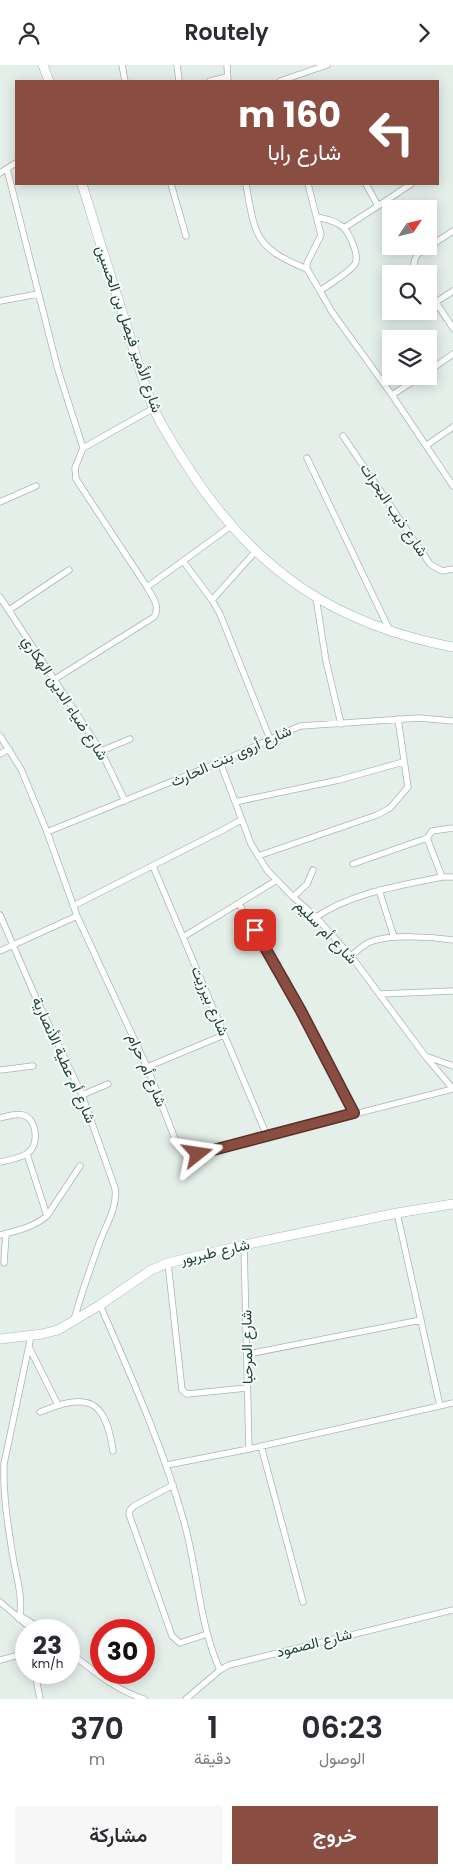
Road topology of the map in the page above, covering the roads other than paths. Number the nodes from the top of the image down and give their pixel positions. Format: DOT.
graph roads {
  1 [pos="43,65"];
  2 [pos="122,65"];
  3 [pos="177,65"];
  4 [pos="227,65"];
  5 [pos="324,66"];
  6 [pos="228,79"];
  7 [pos="49,80"];
  8 [pos="125,80"];
  9 [pos="178,80"];
  10 [pos="283,80"];
  11 [pos="15,164"];
  12 [pos="8,169"];
  13 [pos="0,173"];
  14 [pos="82,185"];
  15 [pos="171,185"];
  16 [pos="246,185"];
  17 [pos="308,185"];
  18 [pos="367,185"];
  19 [pos="410,185"];
  20 [pos="378,206"];
  21 [pos="317,217"];
  22 [pos="344,228"];
  23 [pos="453,231"];
  24 [pos="186,236"];
  25 [pos="414,265"];
  26 [pos="307,269"];
  27 [pos="320,291"];
  28 [pos="453,291"];
  29 [pos="38,294"];
  30 [pos="0,301"];
  31 [pos="437,302"];
  32 [pos="437,304"];
  33 [pos="453,328"];
  34 [pos="453,354"];
  35 [pos="437,365"];
  36 [pos="407,385"];
  37 [pos="392,395"];
  38 [pos="154,408"];
  39 [pos="453,427"];
  40 [pos="343,436"];
  41 [pos="427,445"];
  42 [pos="83,448"];
  43 [pos="307,457"];
  44 [pos="36,486"];
  45 [pos="453,486"];
  46 [pos="0,502"];
  47 [pos="231,526"];
  48 [pos="255,551"];
  49 [pos="183,561"];
  50 [pos="453,569"];
  51 [pos="69,570"];
  52 [pos="147,587"];
  53 [pos="0,597"];
  54 [pos="316,598"];
  55 [pos="212,600"];
  56 [pos="9,610"];
  57 [pos="390,631"];
  58 [pos="453,647"];
  59 [pos="55,679"];
  60 [pos="398,719"];
  61 [pos="453,721"];
  62 [pos="341,724"];
  63 [pos="0,736"];
  64 [pos="130,739"];
  65 [pos="270,739"];
  66 [pos="9,749"];
  67 [pos="101,751"];
  68 [pos="0,754"];
  69 [pos="220,762"];
  70 [pos="403,762"];
  71 [pos="126,801"];
  72 [pos="235,802"];
  73 [pos="241,820"];
  74 [pos="453,828"];
  75 [pos="47,832"];
  76 [pos="427,838"];
  77 [pos="258,855"];
  78 [pos="353,864"];
  79 [pos="153,866"];
  80 [pos="313,870"];
  81 [pos="442,877"];
  82 [pos="453,877"];
  83 [pos="277,880"];
  84 [pos="379,890"];
  85 [pos="293,897"];
  86 [pos="239,904"];
  87 [pos="73,906"];
  88 [pos="0,915"];
  89 [pos="77,916"];
  90 [pos="316,917"];
  91 [pos="183,937"];
  92 [pos="394,937"];
  93 [pos="453,940"];
  94 [pos="13,945"];
  95 [pos="0,951"];
  96 [pos="351,956"];
  97 [pos="453,991"];
  98 [pos="380,994"];
  99 [pos="224,1035"];
  100 [pos="426,1057"];
  101 [pos="32,1066"];
  102 [pos="453,1066"];
  103 [pos="147,1067"];
  104 [pos="0,1070"];
  105 [pos="108,1084"];
  106 [pos="453,1089"];
  107 [pos="82,1095"];
  108 [pos="354,1113"];
  109 [pos="0,1118"];
  110 [pos="267,1136"];
  111 [pos="26,1154"];
  112 [pos="0,1163"];
  113 [pos="80,1166"];
  114 [pos="451,1203"];
  115 [pos="397,1213"];
  116 [pos="46,1216"];
  117 [pos="3,1234"];
  118 [pos="244,1245"];
  119 [pos="4,1263"];
  120 [pos="168,1263"];
  121 [pos="100,1305"];
  122 [pos="421,1320"];
  123 [pos="74,1321"];
  124 [pos="31,1336"];
  125 [pos="0,1339"];
  126 [pos="29,1347"];
  127 [pos="248,1354"];
  128 [pos="247,1387"];
  129 [pos="453,1403"];
  130 [pos="58,1405"];
  131 [pos="440,1406"];
  132 [pos="40,1412"];
  133 [pos="261,1446"];
  134 [pos="249,1449"];
  135 [pos="113,1451"];
  136 [pos="2,1463"];
  137 [pos="167,1465"];
  138 [pos="173,1485"];
  139 [pos="0,1602"];
  140 [pos="303,1602"];
  141 [pos="453,1611"];
  142 [pos="18,1616"];
  143 [pos="22,1619"];
  144 [pos="207,1633"];
  145 [pos="15,1656"];
  146 [pos="0,1660"];
  147 [pos="80,1660"];
  148 [pos="220,1670"];
  149 [pos="37,1684"];
  150 [pos="40,1699"];
  151 [pos="144,1699"];
  152 [pos="186,1699"];
  1 -- 7 [label="street"];
  2 -- 8 [label="street"];
  3 -- 9 [label="street"];
  4 -- 6 [label="street"];
  5 -- 10 [label="street"];
  11 -- 12 [label="street"];
  12 -- 13 [label="street"];
  12 -- 29 [label="street"];
  14 -- 38 [label="street, شارع الأمير فيصل بن الحسين"];
  15 -- 24 [label="street"];
  16 -- 26 [label="street"];
  17 -- 21 [label="street"];
  18 -- 20 [label="street"];
  19 -- 20 [label="street"];
  20 -- 22 [label="street"];
  21 -- 22 [label="street"];
  21 -- 26 [label="street"];
  22 -- 27 [label="street"];
  23 -- 25 [label="street"];
  26 -- 27 [label="street"];
  27 -- 37 [label="street"];
  28 -- 31 [label="street"];
  29 -- 30 [label="street"];
  29 -- 42 [label="street"];
  32 -- 33 [label="street"];
  34 -- 35 [label="street"];
  36 -- 37 [label="street"];
  37 -- 41 [label="street"];
  38 -- 42 [label="street"];
  38 -- 47 [label="street, شارع الأمير فيصل بن الحسين"];
  39 -- 41 [label="street"];
  40 -- 50 [label="street, شارع ذيب البحرات"];
  41 -- 45 [label="street"];
  42 -- 52 [label="street"];
  43 -- 57 [label="street"];
  44 -- 46 [label="street"];
  47 -- 48 [label="street, شارع الأمير فيصل بن الحسين"];
  47 -- 49 [label="street"];
  48 -- 54 [label="street, شارع الأمير فيصل بن الحسين"];
  48 -- 55 [label="street"];
  49 -- 52 [label="street"];
  49 -- 55 [label="street"];
  51 -- 56 [label="street"];
  52 -- 59 [label="street"];
  53 -- 56 [label="street, شارع ضياء الدين الهكاري"];
  54 -- 57 [label="street, شارع الأمير فيصل بن الحسين"];
  54 -- 62 [label="street"];
  55 -- 65 [label="street"];
  56 -- 59 [label="street, شارع ضياء الدين الهكاري"];
  57 -- 58 [label="street, شارع الأمير فيصل بن الحسين"];
  59 -- 67 [label="street, شارع ضياء الدين الهكاري"];
  60 -- 61 [label="street, شارع أروى بنت الحارث"];
  60 -- 62 [label="street, شارع أروى بنت الحارث"];
  60 -- 70 [label="street"];
  62 -- 65 [label="street, شارع أروى بنت الحارث"];
  63 -- 66 [label="street, شارع أم حرام"];
  64 -- 67 [label="street"];
  65 -- 69 [label="street, شارع أروى بنت الحارث"];
  66 -- 68 [label="street"];
  66 -- 75 [label="street, شارع أم حرام"];
  67 -- 71 [label="street, شارع ضياء الدين الهكاري"];
  69 -- 71 [label="street, شارع أروى بنت الحارث"];
  69 -- 72 [label="street, شارع أم سليم"];
  70 -- 72 [label="street"];
  70 -- 77 [label="street"];
  71 -- 75 [label="street, شارع أروى بنت الحارث"];
  72 -- 73 [label="street, شارع أم سليم"];
  73 -- 77 [label="street, شارع أم سليم"];
  73 -- 79 [label="street"];
  74 -- 76 [label="street"];
  75 -- 87 [label="street, شارع أم حرام"];
  76 -- 78 [label="street"];
  76 -- 81 [label="street"];
  77 -- 83 [label="street, شارع أم سليم"];
  79 -- 87 [label="street"];
  79 -- 91 [label="street, شارع بيرزيت"];
  80 -- 85 [label="street"];
  81 -- 82 [label="street"];
  81 -- 84 [label="street"];
  83 -- 85 [label="street, شارع أم سليم"];
  83 -- 86 [label="street"];
  84 -- 90 [label="street"];
  84 -- 92 [label="street"];
  85 -- 90 [label="street, شارع أم سليم"];
  86 -- 91 [label="street"];
  86 -- 108 [label="street"];
  87 -- 89 [label="street, شارع أم حرام"];
  88 -- 94 [label="street, شارع أم عطية الأنصارية"];
  89 -- 94 [label="street"];
  89 -- 103 [label="street, شارع أم حرام"];
  90 -- 96 [label="street, شارع أم سليم"];
  91 -- 99 [label="street, شارع بيرزيت"];
  92 -- 93 [label="street"];
  92 -- 96 [label="street"];
  94 -- 95 [label="street"];
  94 -- 107 [label="street, شارع أم عطية الأنصارية"];
  96 -- 98 [label="street, شارع أم سليم"];
  97 -- 98 [label="street"];
  98 -- 100 [label="street, شارع أم سليم"];
  99 -- 103 [label="street"];
  99 -- 110 [label="street, شارع بيرزيت"];
  100 -- 102 [label="street"];
  100 -- 106 [label="street, شارع أم سليم"];
  101 -- 104 [label="street"];
  103 -- 110 [label="street, شارع أم حرام"];
  105 -- 107 [label="street"];
  106 -- 108 [label="street, شارع أم حرام"];
  107 -- 123 [label="street, شارع أم عطية الأنصارية"];
  108 -- 110 [label="street, شارع أم حرام"];
  109 -- 111 [label="street"];
  111 -- 112 [label="street"];
  111 -- 116 [label="street"];
  113 -- 116 [label="street"];
  114 -- 115 [label="street, شارع طبربور"];
  115 -- 118 [label="street, شارع طبربور"];
  115 -- 122 [label="street"];
  116 -- 117 [label="street"];
  117 -- 119 [label="street"];
  118 -- 120 [label="street, شارع طبربور"];
  118 -- 127 [label="street, شارع المرحبا"];
  120 -- 121 [label="street, شارع طبربور"];
  120 -- 128 [label="street"];
  121 -- 123 [label="street, شارع طبربور"];
  121 -- 137 [label="street"];
  122 -- 127 [label="street"];
  122 -- 131 [label="street"];
  123 -- 124 [label="street, شارع طبربور"];
  124 -- 125 [label="street, شارع طبربور"];
  124 -- 126 [label="street"];
  126 -- 130 [label="street"];
  126 -- 136 [label="street"];
  127 -- 128 [label="street, شارع المرحبا"];
  128 -- 134 [label="street, شارع المرحبا"];
  129 -- 131 [label="street"];
  130 -- 132 [label="street"];
  130 -- 135 [label="street"];
  131 -- 133 [label="street"];
  133 -- 134 [label="street"];
  133 -- 140 [label="street"];
  134 -- 137 [label="street"];
  136 -- 142 [label="street"];
  137 -- 138 [label="street"];
  138 -- 144 [label="street"];
  138 -- 144 [label="street"];
  139 -- 142 [label="street"];
  141 -- 148 [label="street, شارع الصمود"];
  142 -- 143 [label="street"];
  144 -- 148 [label="street"];
  145 -- 146 [label="street"];
  147 -- 151 [label="street"];
  148 -- 152 [label="street, شارع الصمود"];
  149 -- 150 [label="street"];
}
